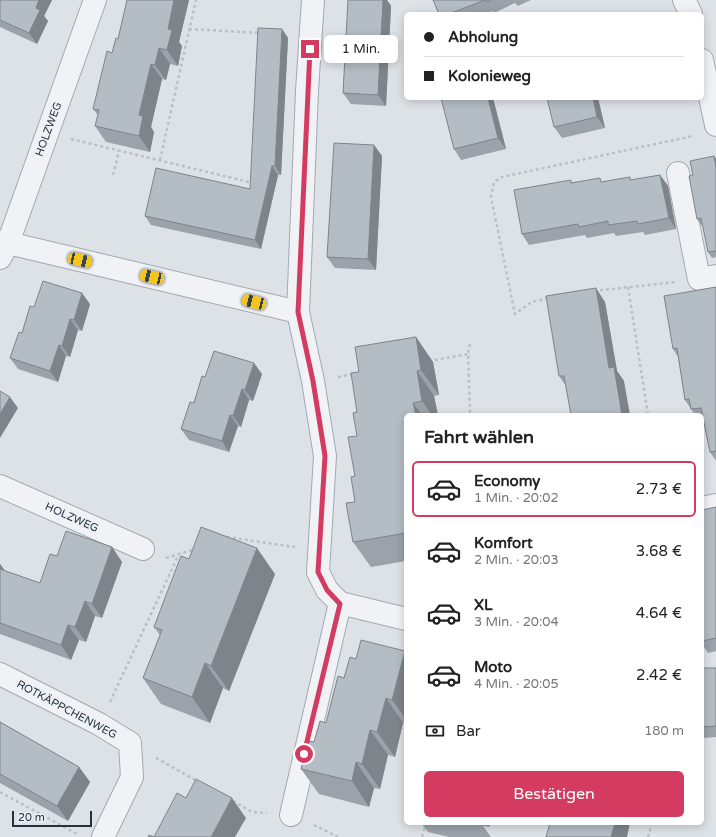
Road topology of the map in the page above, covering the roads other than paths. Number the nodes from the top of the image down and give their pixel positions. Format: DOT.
graph roads {
  1 [pos="95,0"];
  2 [pos="314,0"];
  3 [pos="684,0"];
  4 [pos="690,12"];
  5 [pos="704,69"];
  6 [pos="716,125"];
  7 [pos="678,173"];
  8 [pos="3,247"];
  9 [pos="716,276"];
  10 [pos="298,312"];
  11 [pos="0,486"];
  12 [pos="716,505"];
  13 [pos="704,508"];
  14 [pos="143,549"];
  15 [pos="340,604"];
  16 [pos="404,619"];
  17 [pos="0,674"];
  18 [pos="290,814"];
  19 [pos="103,837"];
  1 -- 8 [label="street, HOLZWEG"];
  2 -- 10 [label="street"];
  3 -- 4 [label="street"];
  5 -- 6 [label="street"];
  7 -- 9 [label="street"];
  8 -- 10 [label="street"];
  10 -- 15 [label="street"];
  11 -- 14 [label="street, HOLZWEG"];
  12 -- 13 [label="street"];
  15 -- 16 [label="street"];
  15 -- 18 [label="street"];
  17 -- 19 [label="street, ROTKÄPPCHENWEG"];
}
